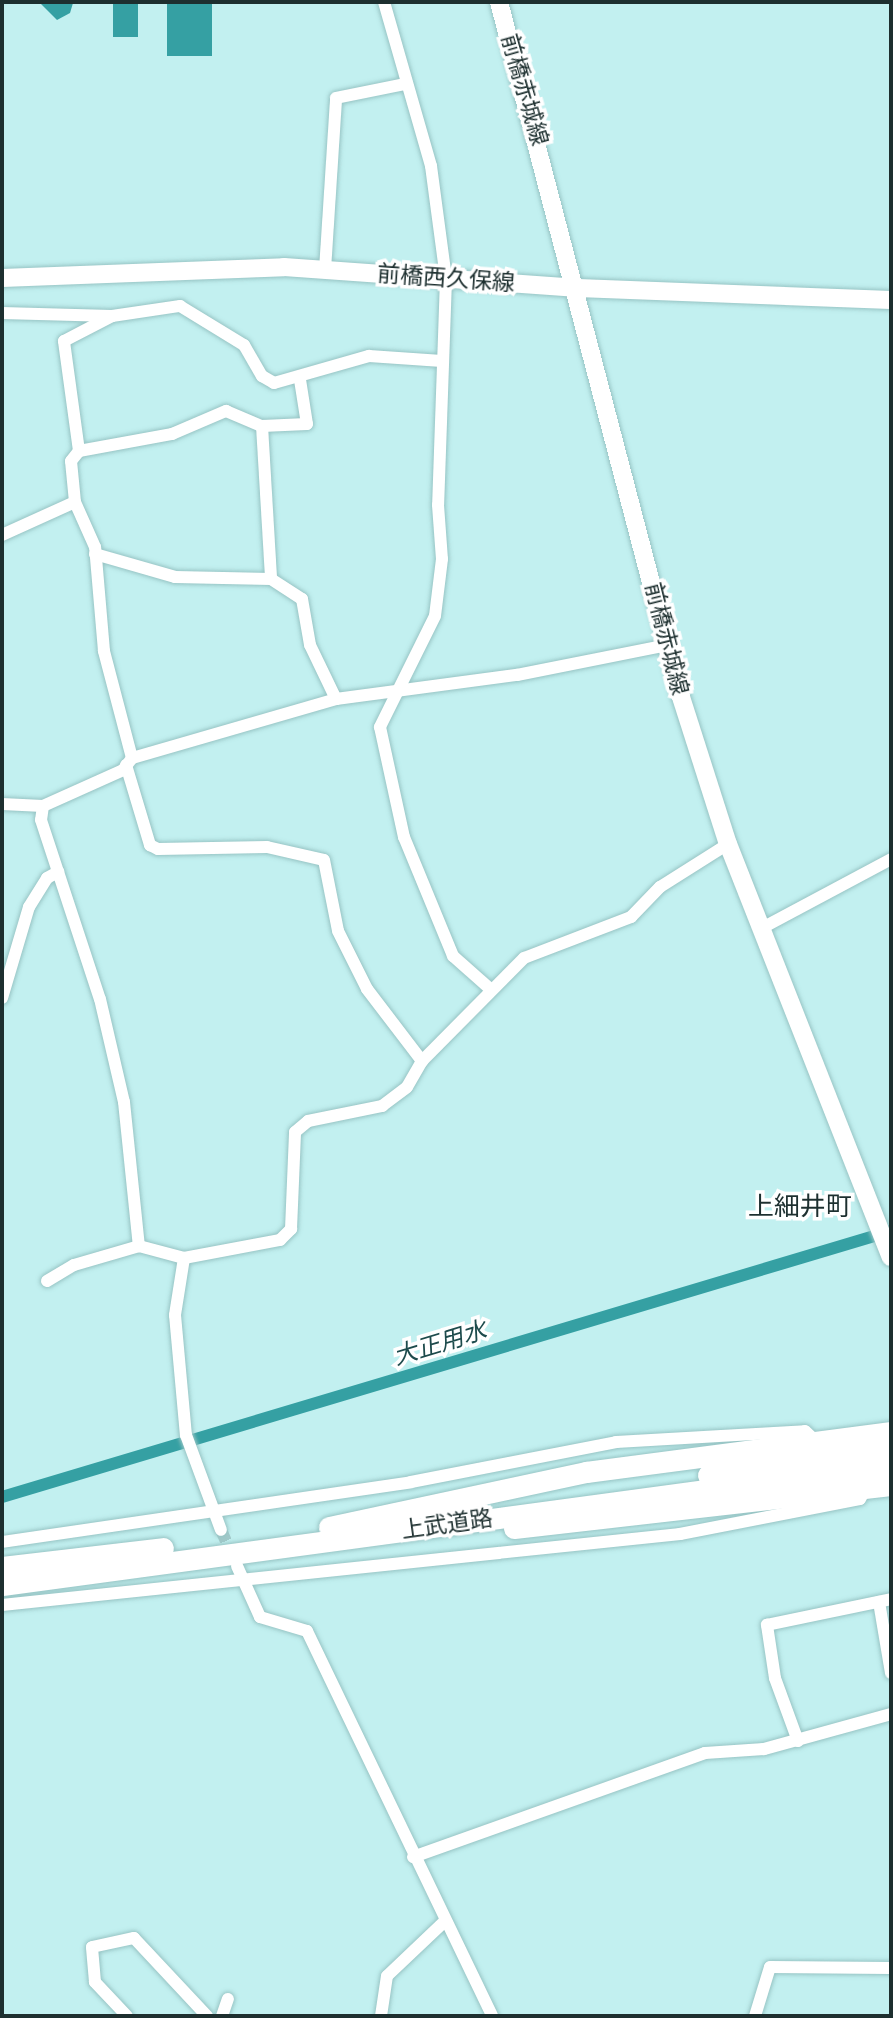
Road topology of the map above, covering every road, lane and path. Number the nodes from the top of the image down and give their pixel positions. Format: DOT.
graph roads {
  1 [pos="384,2"];
  2 [pos="499,2"];
  3 [pos="405,84"];
  4 [pos="325,270"];
  5 [pos="2,278"];
  6 [pos="446,278"];
  7 [pos="578,288"];
  8 [pos="891,299"];
  9 [pos="2,313"];
  10 [pos="113,316"];
  11 [pos="442,361"];
  12 [pos="300,380"];
  13 [pos="262,426"];
  14 [pos="79,451"];
  15 [pos="75,502"];
  16 [pos="2,535"];
  17 [pos="95,554"];
  18 [pos="271,579"];
  19 [pos="667,645"];
  20 [pos="400,691"];
  21 [pos="336,699"];
  22 [pos="129,761"];
  23 [pos="2,804"];
  24 [pos="43,806"];
  25 [pos="728,844"];
  26 [pos="891,859"];
  27 [pos="58,872"];
  28 [pos="762,928"];
  29 [pos="489,988"];
  30 [pos="2,998"];
  31 [pos="422,1061"];
  32 [pos="886,1242"];
  33 [pos="139,1246"];
  34 [pos="184,1258"];
  35 [pos="47,1281"];
  36 [pos="891,1432"];
  37 [pos="818,1443"];
  38 [pos="891,1449"];
  39 [pos="891,1465"];
  40 [pos="891,1485"];
  41 [pos="866,1488"];
  42 [pos="212,1510"];
  43 [pos="221,1531"];
  44 [pos="329,1535"];
  45 [pos="2,1542"];
  46 [pos="237,1566"];
  47 [pos="2,1567"];
  48 [pos="244,1581"];
  49 [pos="2,1585"];
  50 [pos="885,1601"];
  51 [pos="2,1605"];
  52 [pos="891,1673"];
  53 [pos="891,1714"];
  54 [pos="798,1741"];
  55 [pos="412,1857"];
  56 [pos="444,1922"];
  57 [pos="891,1968"];
  58 [pos="228,1999"];
  59 [pos="127,2016"];
  60 [pos="207,2016"];
  61 [pos="222,2016"];
  62 [pos="381,2016"];
  63 [pos="492,2016"];
  64 [pos="755,2016"];
  1 -- 3 [label="street"];
  2 -- 7 [label="main road, 前橋赤城線"];
  3 -- 4 [label="street"];
  3 -- 6 [label="street"];
  4 -- 5 [label="main road, 前橋西久保線"];
  4 -- 6 [label="main road, 前橋西久保線"];
  6 -- 7 [label="main road, 前橋西久保線"];
  6 -- 11 [label="street"];
  7 -- 8 [label="main road, 前橋西久保線"];
  7 -- 19 [label="main road, 前橋赤城線"];
  9 -- 10 [label="street"];
  10 -- 12 [label="street"];
  10 -- 14 [label="street"];
  11 -- 12 [label="street"];
  11 -- 20 [label="street"];
  12 -- 13 [label="street"];
  13 -- 14 [label="street"];
  13 -- 18 [label="street"];
  14 -- 15 [label="street"];
  15 -- 16 [label="street"];
  15 -- 17 [label="street"];
  17 -- 18 [label="street"];
  17 -- 22 [label="street"];
  18 -- 21 [label="street"];
  19 -- 20 [label="street"];
  19 -- 25 [label="main road, 前橋赤城線"];
  20 -- 21 [label="street"];
  20 -- 29 [label="street"];
  21 -- 22 [label="street"];
  22 -- 24 [label="street"];
  22 -- 31 [label="street"];
  23 -- 24 [label="street"];
  24 -- 27 [label="street"];
  25 -- 28 [label="main road, 前橋赤城線"];
  25 -- 29 [label="street"];
  26 -- 28 [label="street"];
  27 -- 30 [label="street"];
  27 -- 33 [label="street"];
  28 -- 32 [label="main road, 前橋赤城線"];
  29 -- 31 [label="street"];
  31 -- 34 [label="street"];
  33 -- 34 [label="street"];
  33 -- 35 [label="street"];
  34 -- 42 [label="street"];
  36 -- 37 [label="highway"];
  37 -- 42 [label="street"];
  37 -- 44 [label="highway"];
  38 -- 44 [label="highway, 上武道路"];
  39 -- 44 [label="highway, 上武道路"];
  40 -- 41 [label="highway"];
  41 -- 44 [label="highway"];
  41 -- 48 [label="street"];
  42 -- 43 [label="street"];
  42 -- 45 [label="street"];
  44 -- 47 [label="highway, 上武道路"];
  44 -- 49 [label="highway, 上武道路"];
  46 -- 48 [label="street"];
  48 -- 51 [label="street"];
  48 -- 55 [label="street"];
  50 -- 52 [label="street"];
  50 -- 54 [label="street"];
  53 -- 54 [label="street"];
  54 -- 55 [label="street"];
  55 -- 56 [label="street"];
  56 -- 62 [label="street"];
  56 -- 63 [label="street"];
  57 -- 64 [label="street"];
  58 -- 61 [label="street"];
  59 -- 60 [label="street"];
}
